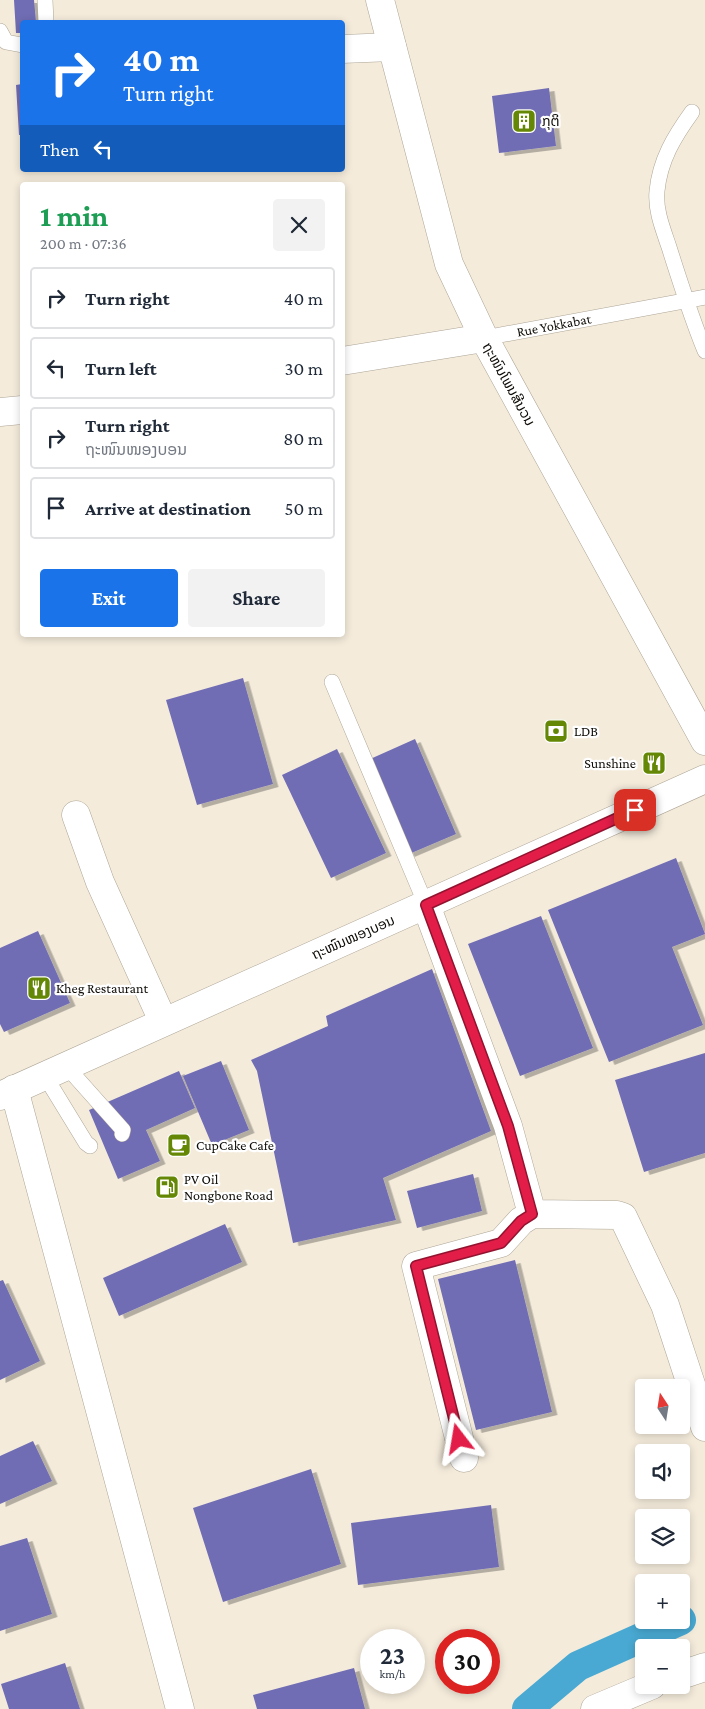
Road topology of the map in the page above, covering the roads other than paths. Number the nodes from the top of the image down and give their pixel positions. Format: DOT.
graph roads {
  1 [pos="45,0"];
  2 [pos="380,0"];
  3 [pos="46,20"];
  4 [pos="0,31"];
  5 [pos="20,45"];
  6 [pos="392,47"];
  7 [pos="345,49"];
  8 [pos="692,112"];
  9 [pos="705,296"];
  10 [pos="685,301"];
  11 [pos="484,338"];
  12 [pos="705,351"];
  13 [pos="345,361"];
  14 [pos="20,410"];
  15 [pos="0,412"];
  16 [pos="332,682"];
  17 [pos="705,741"];
  18 [pos="705,779"];
  19 [pos="76,815"];
  20 [pos="426,905"];
  21 [pos="163,1021"];
  22 [pos="55,1071"];
  23 [pos="7,1092"];
  24 [pos="122,1134"];
  25 [pos="90,1146"];
  26 [pos="532,1214"];
  27 [pos="705,1427"];
  28 [pos="464,1458"];
  29 [pos="705,1667"];
  30 [pos="690,1672"];
  31 [pos="642,1694"];
  32 [pos="180,1709"];
  33 [pos="595,1709"];
  1 -- 3 [label="lane"];
  2 -- 6 [label="street, ຖະໜົນໂພນສີນວນ"];
  4 -- 5 [label="lane"];
  6 -- 7 [label="street"];
  6 -- 11 [label="street, ຖະໜົນໂພນສີນວນ"];
  8 -- 10 [label="lane"];
  9 -- 10 [label="lane, Rue Yokkabat"];
  10 -- 11 [label="lane, Rue Yokkabat"];
  10 -- 12 [label="lane"];
  11 -- 13 [label="street, Rue Yokkabat"];
  11 -- 17 [label="street, ຖະໜົນໂພນສີນວນ"];
  14 -- 15 [label="street"];
  16 -- 20 [label="lane"];
  18 -- 20 [label="street, ຖະໜົນໜອງບອນ"];
  19 -- 21 [label="street"];
  20 -- 21 [label="street, ຖະໜົນໜອງບອນ"];
  20 -- 26 [label="street"];
  21 -- 22 [label="street, ຖະໜົນໜອງບອນ"];
  22 -- 23 [label="street, ຖະໜົນໜອງບອນ"];
  22 -- 24 [label="lane"];
  22 -- 25 [label="lane"];
  23 -- 32 [label="street"];
  26 -- 27 [label="street"];
  26 -- 28 [label="street"];
  29 -- 30 [label="street"];
  31 -- 33 [label="street"];
}
